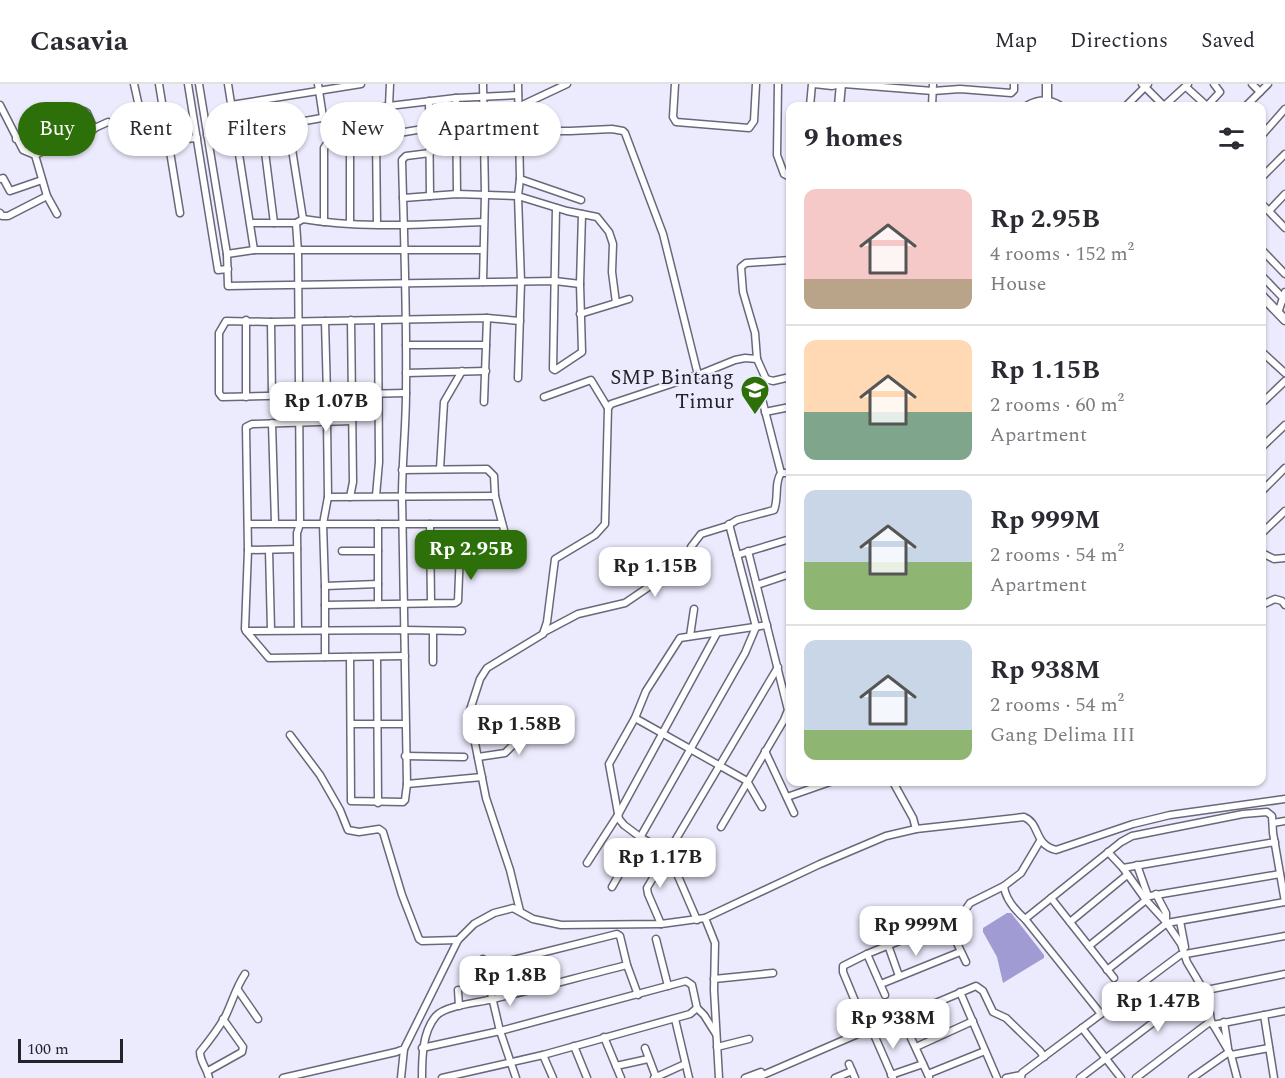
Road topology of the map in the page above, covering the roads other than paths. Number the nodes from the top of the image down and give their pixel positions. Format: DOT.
graph roads {
  1 [pos="134,84"];
  2 [pos="159,84"];
  3 [pos="188,84"];
  4 [pos="199,84"];
  5 [pos="228,84"];
  6 [pos="361,84"];
  7 [pos="390,84"];
  8 [pos="483,84"];
  9 [pos="518,84"];
  10 [pos="567,84"];
  11 [pos="675,84"];
  12 [pos="756,84"];
  13 [pos="778,84"];
  14 [pos="813,84"];
  15 [pos="842,84"];
  16 [pos="1014,84"];
  17 [pos="1047,84"];
  18 [pos="1214,84"];
  19 [pos="1252,84"];
  20 [pos="1268,84"];
  21 [pos="1145,85"];
  22 [pos="1187,85"];
  23 [pos="903,86"];
  24 [pos="960,86"];
  25 [pos="318,87"];
  26 [pos="933,87"];
  27 [pos="1260,92"];
  28 [pos="518,95"];
  29 [pos="484,97"];
  30 [pos="456,98"];
  31 [pos="429,101"];
  32 [pos="1047,101"];
  33 [pos="137,102"];
  34 [pos="162,102"];
  35 [pos="231,102"];
  36 [pos="246,102"];
  37 [pos="320,102"];
  38 [pos="389,102"];
  39 [pos="518,102"];
  40 [pos="529,102"];
  41 [pos="811,102"];
  42 [pos="840,102"];
  43 [pos="932,102"];
  44 [pos="1038,102"];
  45 [pos="1130,102"];
  46 [pos="1160,102"];
  47 [pos="1168,102"];
  48 [pos="1203,102"];
  49 [pos="1211,102"];
  50 [pos="1250,102"];
  51 [pos="405,104"];
  52 [pos="0,105"];
  53 [pos="1285,109"];
  54 [pos="3,121"];
  55 [pos="205,122"];
  56 [pos="1266,130"];
  57 [pos="561,131"];
  58 [pos="193,138"];
  59 [pos="197,138"];
  60 [pos="16,139"];
  61 [pos="18,142"];
  62 [pos="1285,154"];
  63 [pos="417,155"];
  64 [pos="35,156"];
  65 [pos="170,156"];
  66 [pos="210,156"];
  67 [pos="239,156"];
  68 [pos="265,156"];
  69 [pos="293,156"];
  70 [pos="324,156"];
  71 [pos="350,156"];
  72 [pos="376,156"];
  73 [pos="430,156"];
  74 [pos="520,156"];
  75 [pos="1266,173"];
  76 [pos="786,175"];
  77 [pos="520,178"];
  78 [pos="0,179"];
  79 [pos="42,180"];
  80 [pos="457,194"];
  81 [pos="485,194"];
  82 [pos="1285,194"];
  83 [pos="47,196"];
  84 [pos="430,196"];
  85 [pos="518,196"];
  86 [pos="403,198"];
  87 [pos="581,200"];
  88 [pos="556,208"];
  89 [pos="1266,208"];
  90 [pos="1269,211"];
  91 [pos="0,213"];
  92 [pos="180,213"];
  93 [pos="57,214"];
  94 [pos="582,214"];
  95 [pos="303,219"];
  96 [pos="324,222"];
  97 [pos="483,222"];
  98 [pos="250,223"];
  99 [pos="273,223"];
  100 [pos="350,223"];
  101 [pos="296,224"];
  102 [pos="377,224"];
  103 [pos="402,224"];
  104 [pos="1285,228"];
  105 [pos="254,250"];
  106 [pos="483,250"];
  107 [pos="404,251"];
  108 [pos="298,252"];
  109 [pos="226,254"];
  110 [pos="1266,254"];
  111 [pos="786,260"];
  112 [pos="228,269"];
  113 [pos="1285,274"];
  114 [pos="1266,280"];
  115 [pos="555,281"];
  116 [pos="483,282"];
  117 [pos="521,282"];
  118 [pos="404,283"];
  119 [pos="298,284"];
  120 [pos="580,284"];
  121 [pos="1284,297"];
  122 [pos="629,299"];
  123 [pos="1266,300"];
  124 [pos="616,303"];
  125 [pos="1278,313"];
  126 [pos="580,314"];
  127 [pos="406,318"];
  128 [pos="487,318"];
  129 [pos="246,320"];
  130 [pos="351,320"];
  131 [pos="378,320"];
  132 [pos="1285,320"];
  133 [pos="298,321"];
  134 [pos="325,321"];
  135 [pos="520,321"];
  136 [pos="271,322"];
  137 [pos="406,345"];
  138 [pos="486,345"];
  139 [pos="1266,358"];
  140 [pos="757,359"];
  141 [pos="462,371"];
  142 [pos="486,371"];
  143 [pos="406,373"];
  144 [pos="1285,373"];
  145 [pos="698,375"];
  146 [pos="518,378"];
  147 [pos="786,378"];
  148 [pos="766,380"];
  149 [pos="1285,381"];
  150 [pos="406,393"];
  151 [pos="327,394"];
  152 [pos="352,394"];
  153 [pos="378,394"];
  154 [pos="300,395"];
  155 [pos="272,396"];
  156 [pos="246,397"];
  157 [pos="544,397"];
  158 [pos="1266,399"];
  159 [pos="484,402"];
  160 [pos="608,408"];
  161 [pos="786,408"];
  162 [pos="765,411"];
  163 [pos="327,421"];
  164 [pos="351,421"];
  165 [pos="272,423"];
  166 [pos="300,423"];
  167 [pos="1285,425"];
  168 [pos="1266,443"];
  169 [pos="1285,468"];
  170 [pos="440,469"];
  171 [pos="402,470"];
  172 [pos="781,473"];
  173 [pos="786,473"];
  174 [pos="1266,487"];
  175 [pos="376,496"];
  176 [pos="495,496"];
  177 [pos="328,497"];
  178 [pos="350,497"];
  179 [pos="402,497"];
  180 [pos="1285,511"];
  181 [pos="275,523"];
  182 [pos="248,524"];
  183 [pos="300,524"];
  184 [pos="323,524"];
  185 [pos="378,524"];
  186 [pos="403,524"];
  187 [pos="430,524"];
  188 [pos="502,524"];
  189 [pos="729,524"];
  190 [pos="1266,529"];
  191 [pos="786,540"];
  192 [pos="297,549"];
  193 [pos="248,550"];
  194 [pos="269,550"];
  195 [pos="342,551"];
  196 [pos="378,551"];
  197 [pos="430,551"];
  198 [pos="460,551"];
  199 [pos="748,551"];
  200 [pos="736,555"];
  201 [pos="1266,555"];
  202 [pos="1285,558"];
  203 [pos="786,575"];
  204 [pos="378,584"];
  205 [pos="757,585"];
  206 [pos="325,586"];
  207 [pos="404,603"];
  208 [pos="431,603"];
  209 [pos="1266,603"];
  210 [pos="378,604"];
  211 [pos="325,605"];
  212 [pos="1285,605"];
  213 [pos="694,609"];
  214 [pos="767,626"];
  215 [pos="756,627"];
  216 [pos="271,630"];
  217 [pos="298,630"];
  218 [pos="324,630"];
  219 [pos="404,630"];
  220 [pos="246,631"];
  221 [pos="433,631"];
  222 [pos="462,631"];
  223 [pos="543,633"];
  224 [pos="717,633"];
  225 [pos="690,636"];
  226 [pos="405,656"];
  227 [pos="325,657"];
  228 [pos="350,657"];
  229 [pos="377,657"];
  230 [pos="433,662"];
  231 [pos="778,668"];
  232 [pos="786,686"];
  233 [pos="541,714"];
  234 [pos="786,716"];
  235 [pos="635,718"];
  236 [pos="351,724"];
  237 [pos="378,724"];
  238 [pos="405,724"];
  239 [pos="662,734"];
  240 [pos="290,735"];
  241 [pos="690,750"];
  242 [pos="765,751"];
  243 [pos="405,756"];
  244 [pos="464,757"];
  245 [pos="478,757"];
  246 [pos="719,765"];
  247 [pos="482,777"];
  248 [pos="747,781"];
  249 [pos="407,784"];
  250 [pos="819,786"];
  251 [pos="894,786"];
  252 [pos="787,797"];
  253 [pos="1285,799"];
  254 [pos="378,803"];
  255 [pos="762,807"];
  256 [pos="794,813"];
  257 [pos="618,815"];
  258 [pos="1285,821"];
  259 [pos="1273,823"];
  260 [pos="721,827"];
  261 [pos="916,829"];
  262 [pos="640,837"];
  263 [pos="1040,841"];
  264 [pos="1275,842"];
  265 [pos="1108,852"];
  266 [pos="668,854"];
  267 [pos="587,863"];
  268 [pos="1137,865"];
  269 [pos="1123,868"];
  270 [pos="1280,874"];
  271 [pos="1127,875"];
  272 [pos="612,886"];
  273 [pos="1004,886"];
  274 [pos="1156,894"];
  275 [pos="1051,898"];
  276 [pos="1146,898"];
  277 [pos="1285,902"];
  278 [pos="520,911"];
  279 [pos="705,918"];
  280 [pos="1025,919"];
  281 [pos="697,920"];
  282 [pos="1180,921"];
  283 [pos="947,922"];
  284 [pos="1070,922"];
  285 [pos="1167,922"];
  286 [pos="662,924"];
  287 [pos="1285,936"];
  288 [pos="656,939"];
  289 [pos="458,940"];
  290 [pos="888,945"];
  291 [pos="1089,946"];
  292 [pos="960,952"];
  293 [pos="1186,953"];
  294 [pos="867,954"];
  295 [pos="483,959"];
  296 [pos="966,962"];
  297 [pos="627,965"];
  298 [pos="485,967"];
  299 [pos="1107,970"];
  300 [pos="773,973"];
  301 [pos="245,974"];
  302 [pos="1285,974"];
  303 [pos="899,976"];
  304 [pos="1114,978"];
  305 [pos="714,979"];
  306 [pos="881,984"];
  307 [pos="668,986"];
  308 [pos="1203,989"];
  309 [pos="238,990"];
  310 [pos="458,990"];
  311 [pos="961,993"];
  312 [pos="885,994"];
  313 [pos="638,995"];
  314 [pos="492,999"];
  315 [pos="459,1006"];
  316 [pos="697,1008"];
  317 [pos="1285,1011"];
  318 [pos="1101,1014"];
  319 [pos="1264,1015"];
  320 [pos="258,1018"];
  321 [pos="224,1019"];
  322 [pos="675,1019"];
  323 [pos="973,1021"];
  324 [pos="1224,1022"];
  325 [pos="1212,1023"];
  326 [pos="1082,1028"];
  327 [pos="868,1029"];
  328 [pos="500,1031"];
  329 [pos="717,1035"];
  330 [pos="604,1038"];
  331 [pos="911,1038"];
  332 [pos="749,1039"];
  333 [pos="574,1046"];
  334 [pos="717,1047"];
  335 [pos="916,1047"];
  336 [pos="422,1048"];
  337 [pos="645,1048"];
  338 [pos="1269,1048"];
  339 [pos="404,1049"];
  340 [pos="985,1051"];
  341 [pos="1230,1053"];
  342 [pos="543,1055"];
  343 [pos="1044,1057"];
  344 [pos="1105,1058"];
  345 [pos="648,1059"];
  346 [pos="510,1061"];
  347 [pos="686,1064"];
  348 [pos="849,1064"];
  349 [pos="923,1064"];
  350 [pos="786,1065"];
  351 [pos="616,1066"];
  352 [pos="209,1074"];
  353 [pos="854,1075"];
  354 [pos="892,1076"];
  355 [pos="928,1076"];
  356 [pos="689,1077"];
  357 [pos="1021,1077"];
  358 [pos="283,1078"];
  359 [pos="401,1078"];
  360 [pos="422,1078"];
  361 [pos="442,1078"];
  362 [pos="516,1078"];
  363 [pos="553,1078"];
  364 [pos="587,1078"];
  365 [pos="621,1078"];
  366 [pos="655,1078"];
  367 [pos="719,1078"];
  368 [pos="745,1078"];
  369 [pos="756,1078"];
  370 [pos="835,1078"];
  371 [pos="997,1078"];
  372 [pos="1006,1078"];
  373 [pos="1080,1078"];
  374 [pos="1120,1078"];
  375 [pos="1136,1078"];
  376 [pos="1192,1078"];
  377 [pos="1237,1078"];
  378 [pos="1274,1078"];
  1 -- 33 [label="street"];
  2 -- 34 [label="street"];
  3 -- 59 [label="street"];
  4 -- 55 [label="street"];
  5 -- 35 [label="street"];
  6 -- 25 [label="street"];
  7 -- 38 [label="street"];
  8 -- 29 [label="street"];
  9 -- 28 [label="street"];
  10 -- 40 [label="street"];
  11 -- 12 [label="street"];
  13 -- 76 [label="street"];
  14 -- 15 [label="street"];
  14 -- 41 [label="street"];
  15 -- 23 [label="street"];
  15 -- 42 [label="street"];
  16 -- 24 [label="street"];
  17 -- 32 [label="street"];
  18 -- 49 [label="street"];
  19 -- 27 [label="street"];
  20 -- 27 [label="street"];
  21 -- 45 [label="street"];
  21 -- 46 [label="street"];
  22 -- 47 [label="street"];
  22 -- 48 [label="street"];
  23 -- 26 [label="street"];
  24 -- 26 [label="street"];
  25 -- 36 [label="street"];
  25 -- 37 [label="street"];
  26 -- 43 [label="street"];
  27 -- 50 [label="street"];
  28 -- 29 [label="street"];
  28 -- 39 [label="street"];
  29 -- 30 [label="street"];
  29 -- 81 [label="street"];
  30 -- 31 [label="street"];
  30 -- 80 [label="street"];
  31 -- 51 [label="street"];
  32 -- 44 [label="street"];
  52 -- 54 [label="street"];
  53 -- 56 [label="street"];
  54 -- 60 [label="street"];
  57 -- 145 [label="street"];
  58 -- 59 [label="street"];
  59 -- 112 [label="street"];
  60 -- 61 [label="street"];
  62 -- 75 [label="street"];
  63 -- 86 [label="street"];
  64 -- 79 [label="street"];
  65 -- 92 [label="street"];
  66 -- 109 [label="street"];
  67 -- 98 [label="street"];
  68 -- 99 [label="street"];
  69 -- 95 [label="street"];
  70 -- 96 [label="street"];
  71 -- 100 [label="street"];
  72 -- 102 [label="street"];
  73 -- 84 [label="street"];
  74 -- 77 [label="street"];
  77 -- 85 [label="street"];
  77 -- 87 [label="street"];
  78 -- 79 [label="street"];
  79 -- 83 [label="street"];
  80 -- 81 [label="street"];
  80 -- 84 [label="street"];
  81 -- 85 [label="street"];
  81 -- 97 [label="street"];
  82 -- 90 [label="street"];
  83 -- 91 [label="street"];
  83 -- 93 [label="street"];
  84 -- 86 [label="street"];
  85 -- 88 [label="street"];
  85 -- 117 [label="street"];
  86 -- 103 [label="street"];
  88 -- 94 [label="street"];
  88 -- 115 [label="street"];
  89 -- 90 [label="street"];
  90 -- 104 [label="street"];
  94 -- 120 [label="street"];
  94 -- 124 [label="street"];
  95 -- 96 [label="street"];
  95 -- 101 [label="street"];
  96 -- 100 [label="street"];
  97 -- 103 [label="street"];
  97 -- 106 [label="street"];
  98 -- 99 [label="street"];
  98 -- 105 [label="street"];
  99 -- 101 [label="street"];
  100 -- 102 [label="street"];
  101 -- 108 [label="street"];
  102 -- 103 [label="street"];
  103 -- 107 [label="street"];
  105 -- 108 [label="street"];
  105 -- 109 [label="street"];
  106 -- 107 [label="street"];
  106 -- 116 [label="street"];
  107 -- 108 [label="street"];
  107 -- 118 [label="street"];
  108 -- 119 [label="street"];
  109 -- 112 [label="street"];
  110 -- 113 [label="street"];
  111 -- 140 [label="street"];
  112 -- 119 [label="street"];
  114 -- 121 [label="street"];
  115 -- 117 [label="street"];
  115 -- 120 [label="street"];
  115 -- 126 [label="street"];
  116 -- 117 [label="street"];
  116 -- 118 [label="street"];
  117 -- 135 [label="street"];
  118 -- 119 [label="street"];
  118 -- 127 [label="street"];
  119 -- 133 [label="street"];
  120 -- 126 [label="street"];
  121 -- 125 [label="street"];
  122 -- 124 [label="street"];
  123 -- 125 [label="street"];
  124 -- 126 [label="street"];
  125 -- 132 [label="street"];
  127 -- 128 [label="street"];
  127 -- 131 [label="street"];
  127 -- 137 [label="street"];
  128 -- 135 [label="street"];
  128 -- 138 [label="street"];
  129 -- 136 [label="street"];
  129 -- 156 [label="street"];
  129 -- 156 [label="street"];
  130 -- 131 [label="street"];
  130 -- 134 [label="street"];
  130 -- 152 [label="street"];
  131 -- 153 [label="street"];
  133 -- 134 [label="street"];
  133 -- 136 [label="street"];
  133 -- 154 [label="street"];
  134 -- 151 [label="street"];
  135 -- 146 [label="street"];
  136 -- 155 [label="street"];
  137 -- 138 [label="street"];
  137 -- 143 [label="street"];
  138 -- 142 [label="street"];
  139 -- 144 [label="street"];
  140 -- 145 [label="street"];
  140 -- 148 [label="street"];
  141 -- 142 [label="street"];
  141 -- 143 [label="street"];
  141 -- 170 [label="street"];
  142 -- 159 [label="street"];
  143 -- 150 [label="street"];
  145 -- 160 [label="street"];
  147 -- 148 [label="street"];
  148 -- 162 [label="street"];
  149 -- 158 [label="street"];
  150 -- 153 [label="street"];
  150 -- 171 [label="street"];
  151 -- 152 [label="street"];
  151 -- 154 [label="street"];
  152 -- 153 [label="street"];
  152 -- 164 [label="street"];
  153 -- 175 [label="street"];
  154 -- 155 [label="street"];
  154 -- 166 [label="street"];
  155 -- 156 [label="street"];
  157 -- 160 [label="street"];
  160 -- 223 [label="street"];
  161 -- 162 [label="street"];
  162 -- 172 [label="street"];
  163 -- 164 [label="street"];
  163 -- 166 [label="street"];
  163 -- 177 [label="street"];
  164 -- 178 [label="street"];
  165 -- 166 [label="street"];
  165 -- 181 [label="street"];
  165 -- 182 [label="street"];
  166 -- 183 [label="street"];
  167 -- 168 [label="street"];
  169 -- 174 [label="street"];
  170 -- 171 [label="street"];
  170 -- 176 [label="street"];
  171 -- 179 [label="street"];
  172 -- 173 [label="street"];
  172 -- 189 [label="street"];
  175 -- 178 [label="street"];
  175 -- 179 [label="street"];
  176 -- 179 [label="street"];
  176 -- 188 [label="street"];
  177 -- 178 [label="street"];
  177 -- 184 [label="street"];
  179 -- 186 [label="street"];
  180 -- 190 [label="street"];
  181 -- 182 [label="street"];
  181 -- 183 [label="street"];
  182 -- 193 [label="street"];
  183 -- 184 [label="street"];
  183 -- 192 [label="street"];
  184 -- 185 [label="street"];
  184 -- 206 [label="street"];
  185 -- 186 [label="street"];
  185 -- 196 [label="street"];
  186 -- 187 [label="street"];
  186 -- 207 [label="street"];
  187 -- 188 [label="street"];
  187 -- 197 [label="street"];
  188 -- 198 [label="street"];
  189 -- 200 [label="street"];
  189 -- 223 [label="street"];
  191 -- 199 [label="street"];
  192 -- 194 [label="street"];
  192 -- 217 [label="street"];
  193 -- 194 [label="street"];
  193 -- 220 [label="street"];
  194 -- 216 [label="street"];
  195 -- 196 [label="street"];
  196 -- 204 [label="street"];
  197 -- 198 [label="street"];
  197 -- 208 [label="street"];
  198 -- 208 [label="street"];
  199 -- 200 [label="street"];
  199 -- 205 [label="street"];
  200 -- 215 [label="street"];
  201 -- 202 [label="street"];
  203 -- 205 [label="street"];
  204 -- 206 [label="street"];
  204 -- 210 [label="street"];
  205 -- 214 [label="street"];
  206 -- 211 [label="street"];
  207 -- 208 [label="street"];
  207 -- 210 [label="street"];
  207 -- 219 [label="street"];
  209 -- 212 [label="street"];
  210 -- 211 [label="street"];
  211 -- 218 [label="street"];
  213 -- 225 [label="street"];
  214 -- 215 [label="street"];
  214 -- 231 [label="street"];
  215 -- 224 [label="street"];
  215 -- 241 [label="street"];
  216 -- 217 [label="street"];
  216 -- 220 [label="street"];
  217 -- 218 [label="street"];
  218 -- 219 [label="street"];
  218 -- 227 [label="street"];
  219 -- 221 [label="street"];
  219 -- 226 [label="street"];
  220 -- 227 [label="street"];
  221 -- 222 [label="street"];
  221 -- 230 [label="street"];
  223 -- 245 [label="street"];
  224 -- 225 [label="street"];
  224 -- 239 [label="street"];
  225 -- 235 [label="street"];
  226 -- 229 [label="street"];
  226 -- 238 [label="street"];
  227 -- 228 [label="street"];
  228 -- 229 [label="street"];
  228 -- 236 [label="street"];
  229 -- 237 [label="street"];
  231 -- 232 [label="street"];
  231 -- 246 [label="street"];
  233 -- 245 [label="street"];
  234 -- 242 [label="street"];
  235 -- 239 [label="street"];
  235 -- 257 [label="street"];
  236 -- 237 [label="street"];
  236 -- 254 [label="street"];
  237 -- 238 [label="street"];
  237 -- 254 [label="street"];
  238 -- 243 [label="street"];
  239 -- 241 [label="street"];
  239 -- 257 [label="street"];
  240 -- 289 [label="street"];
  241 -- 246 [label="street"];
  241 -- 262 [label="street"];
  242 -- 248 [label="street"];
  242 -- 252 [label="street"];
  243 -- 244 [label="street"];
  243 -- 249 [label="street"];
  245 -- 247 [label="street"];
  246 -- 248 [label="street"];
  246 -- 266 [label="street"];
  247 -- 249 [label="street"];
  247 -- 278 [label="street"];
  248 -- 255 [label="street"];
  248 -- 260 [label="street"];
  249 -- 254 [label="street"];
  250 -- 252 [label="street"];
  251 -- 261 [label="street"];
  252 -- 256 [label="street"];
  253 -- 263 [label="street"];
  257 -- 262 [label="street"];
  257 -- 267 [label="street"];
  258 -- 259 [label="street"];
  259 -- 264 [label="street"];
  259 -- 265 [label="street"];
  261 -- 263 [label="street"];
  261 -- 279 [label="street"];
  262 -- 266 [label="street"];
  262 -- 272 [label="street"];
  263 -- 273 [label="street"];
  264 -- 268 [label="street"];
  264 -- 270 [label="street"];
  265 -- 269 [label="street"];
  265 -- 275 [label="street"];
  266 -- 281 [label="street"];
  266 -- 286 [label="street"];
  268 -- 269 [label="street"];
  268 -- 276 [label="street"];
  269 -- 271 [label="street"];
  270 -- 274 [label="street"];
  270 -- 277 [label="street"];
  271 -- 276 [label="street"];
  271 -- 284 [label="street"];
  273 -- 280 [label="street"];
  273 -- 283 [label="street"];
  274 -- 276 [label="street"];
  274 -- 285 [label="street"];
  275 -- 280 [label="street"];
  275 -- 284 [label="street"];
  276 -- 285 [label="street"];
  276 -- 291 [label="street"];
  277 -- 282 [label="street"];
  278 -- 286 [label="street"];
  278 -- 289 [label="street"];
  279 -- 281 [label="street"];
  279 -- 305 [label="street"];
  280 -- 318 [label="street"];
  281 -- 286 [label="street"];
  282 -- 285 [label="street"];
  282 -- 293 [label="street"];
  283 -- 290 [label="street"];
  283 -- 292 [label="street"];
  284 -- 291 [label="street"];
  285 -- 293 [label="street"];
  285 -- 299 [label="street"];
  287 -- 293 [label="street"];
  288 -- 307 [label="street"];
  289 -- 339 [label="street"];
  290 -- 294 [label="street"];
  290 -- 303 [label="street"];
  291 -- 299 [label="street"];
  292 -- 296 [label="street"];
  292 -- 303 [label="street"];
  293 -- 308 [label="street"];
  293 -- 318 [label="street"];
  294 -- 306 [label="street"];
  294 -- 327 [label="street"];
  295 -- 298 [label="street"];
  297 -- 298 [label="street"];
  297 -- 313 [label="street"];
  297 -- 314 [label="street"];
  298 -- 314 [label="street"];
  299 -- 304 [label="street"];
  300 -- 305 [label="street"];
  301 -- 309 [label="street"];
  302 -- 308 [label="street"];
  303 -- 306 [label="street"];
  305 -- 329 [label="street"];
  306 -- 312 [label="street"];
  307 -- 313 [label="street"];
  307 -- 316 [label="street"];
  308 -- 325 [label="street"];
  308 -- 344 [label="street"];
  309 -- 320 [label="street"];
  309 -- 321 [label="street"];
  310 -- 315 [label="street"];
  311 -- 323 [label="street"];
  311 -- 327 [label="street"];
  311 -- 343 [label="street"];
  313 -- 328 [label="street"];
  314 -- 315 [label="street"];
  314 -- 328 [label="street"];
  315 -- 336 [label="street"];
  316 -- 322 [label="street"];
  316 -- 329 [label="street"];
  317 -- 319 [label="street"];
  318 -- 326 [label="street"];
  319 -- 324 [label="street"];
  319 -- 338 [label="street"];
  321 -- 352 [label="street"];
  321 -- 352 [label="street"];
  322 -- 330 [label="street"];
  322 -- 347 [label="street"];
  323 -- 335 [label="street"];
  323 -- 340 [label="street"];
  324 -- 325 [label="street"];
  324 -- 341 [label="street"];
  325 -- 341 [label="street"];
  325 -- 375 [label="street"];
  326 -- 343 [label="street"];
  326 -- 344 [label="street"];
  327 -- 350 [label="street"];
  327 -- 354 [label="street"];
  328 -- 336 [label="street"];
  328 -- 346 [label="street"];
  329 -- 334 [label="street"];
  330 -- 333 [label="street"];
  330 -- 351 [label="street"];
  331 -- 335 [label="street"];
  332 -- 334 [label="street"];
  333 -- 342 [label="street"];
  333 -- 364 [label="street"];
  334 -- 367 [label="street"];
  335 -- 349 [label="street"];
  336 -- 360 [label="street"];
  337 -- 345 [label="street"];
  338 -- 341 [label="street"];
  338 -- 378 [label="street"];
  339 -- 358 [label="street"];
  339 -- 359 [label="street"];
  340 -- 355 [label="street"];
  340 -- 371 [label="street"];
  341 -- 376 [label="street"];
  341 -- 377 [label="street"];
  342 -- 346 [label="street"];
  342 -- 363 [label="street"];
  343 -- 357 [label="street"];
  344 -- 373 [label="street"];
  344 -- 374 [label="street"];
  345 -- 351 [label="street"];
  345 -- 366 [label="street"];
  346 -- 361 [label="street"];
  346 -- 362 [label="street"];
  347 -- 356 [label="street"];
  347 -- 366 [label="street"];
  348 -- 353 [label="street"];
  349 -- 354 [label="street"];
  349 -- 355 [label="street"];
  350 -- 368 [label="street"];
  350 -- 369 [label="street"];
  351 -- 365 [label="street"];
  353 -- 370 [label="street"];
  357 -- 372 [label="street"];
}
